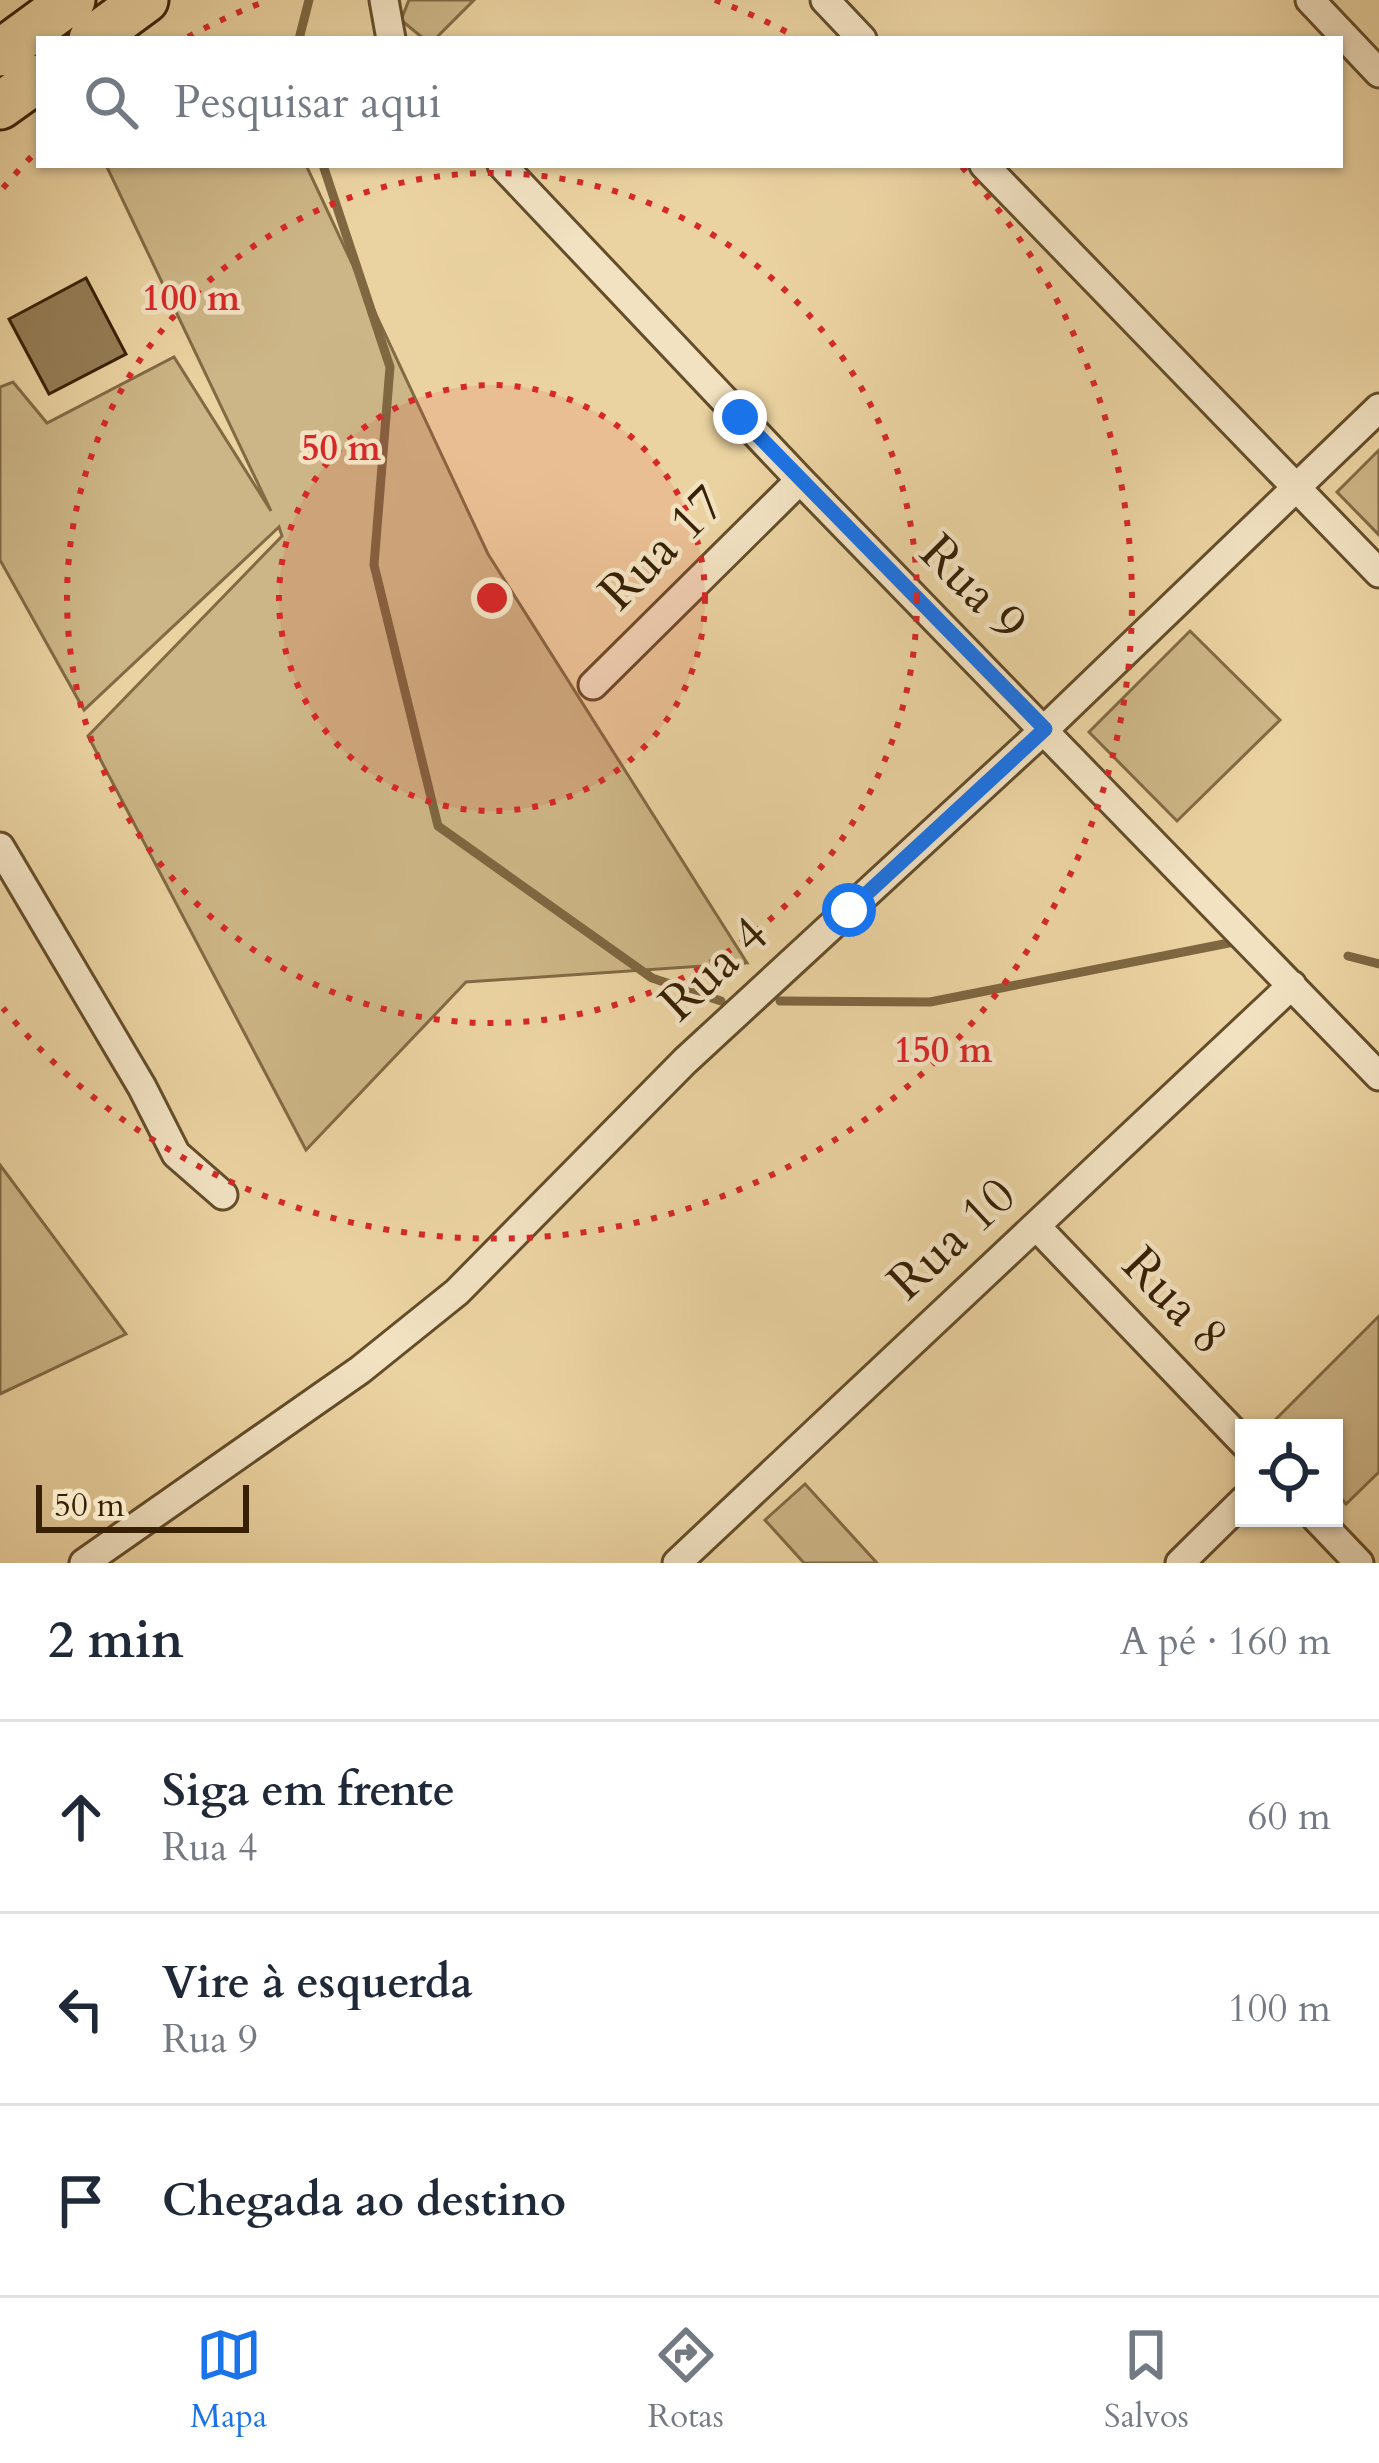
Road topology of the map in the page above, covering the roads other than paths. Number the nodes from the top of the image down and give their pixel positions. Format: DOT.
graph roads {
  1 [pos="72,0"];
  2 [pos="145,0"];
  3 [pos="384,0"];
  4 [pos="825,0"];
  5 [pos="1310,0"];
  6 [pos="96,36"];
  7 [pos="390,36"];
  8 [pos="859,36"];
  9 [pos="0,52"];
  10 [pos="1379,73"];
  11 [pos="36,80"];
  12 [pos="0,106"];
  13 [pos="505,168"];
  14 [pos="987,168"];
  15 [pos="1379,408"];
  16 [pos="800,481"];
  17 [pos="1296,488"];
  18 [pos="1379,573"];
  19 [pos="593,685"];
  20 [pos="1045,729"];
  21 [pos="0,847"];
  22 [pos="1292,985"];
  23 [pos="1379,1076"];
  24 [pos="223,1196"];
  25 [pos="1036,1226"];
  26 [pos="1235,1434"];
  27 [pos="1235,1509"];
  28 [pos="1324,1527"];
  29 [pos="91,1562"];
  30 [pos="677,1563"];
  31 [pos="1180,1563"];
  32 [pos="1358,1563"];
  1 -- 9 [label="highway"];
  2 -- 6 [label="highway"];
  3 -- 7 [label="street"];
  4 -- 8 [label="street"];
  5 -- 10 [label="street"];
  11 -- 12 [label="highway"];
  13 -- 16 [label="street, Rua 9"];
  14 -- 17 [label="street"];
  15 -- 17 [label="street, Rua 4"];
  16 -- 19 [label="street, Rua 17"];
  16 -- 20 [label="street, Rua 9"];
  17 -- 18 [label="street"];
  17 -- 20 [label="street, Rua 4"];
  20 -- 22 [label="street, Rua 9"];
  20 -- 29 [label="street, Rua 4"];
  21 -- 24 [label="street"];
  22 -- 23 [label="street, Rua 9"];
  22 -- 25 [label="street, Rua 10"];
  25 -- 26 [label="street, Rua 8"];
  25 -- 30 [label="street, Rua 10"];
  27 -- 31 [label="street"];
  28 -- 32 [label="street"];
}
